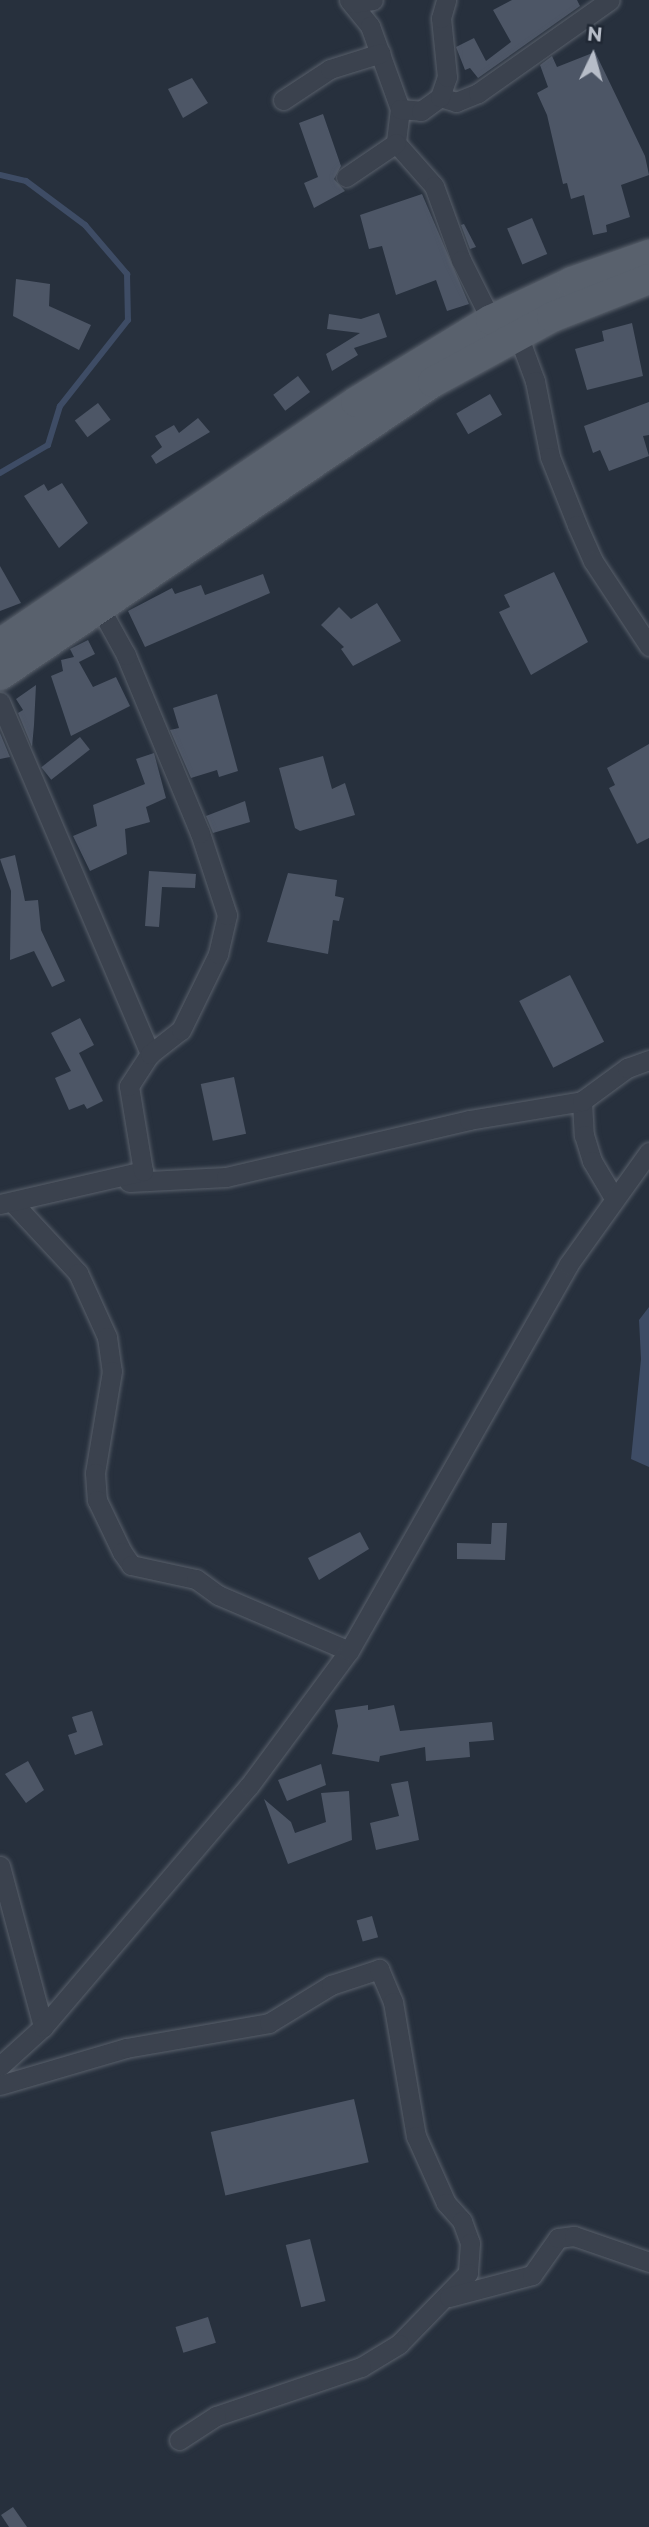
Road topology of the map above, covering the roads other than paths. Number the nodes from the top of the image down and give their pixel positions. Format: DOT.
graph roads {
  1 [pos="373,0"];
  2 [pos="446,0"];
  3 [pos="610,0"];
  4 [pos="350,2"];
  5 [pos="381,53"];
  6 [pos="440,97"];
  7 [pos="283,100"];
  8 [pos="400,109"];
  9 [pos="396,144"];
  10 [pos="346,177"];
  11 [pos="649,255"];
  12 [pos="649,279"];
  13 [pos="491,320"];
  14 [pos="518,335"];
  15 [pos="99,606"];
  16 [pos="0,644"];
  17 [pos="649,646"];
  18 [pos="0,675"];
  19 [pos="0,702"];
  20 [pos="150,1054"];
  21 [pos="649,1060"];
  22 [pos="582,1101"];
  23 [pos="649,1152"];
  24 [pos="614,1198"];
  25 [pos="6,1204"];
  26 [pos="0,1222"];
  27 [pos="349,1651"];
  28 [pos="0,1866"];
  29 [pos="43,2027"];
  30 [pos="0,2066"];
  31 [pos="0,2085"];
  32 [pos="649,2262"];
  33 [pos="449,2297"];
  34 [pos="179,2440"];
  1 -- 4 [label="street"];
  2 -- 6 [label="street"];
  3 -- 6 [label="street"];
  4 -- 5 [label="street"];
  5 -- 7 [label="street"];
  5 -- 8 [label="street"];
  6 -- 8 [label="street"];
  8 -- 9 [label="street"];
  9 -- 10 [label="street"];
  9 -- 13 [label="street"];
  11 -- 13 [label="main road"];
  12 -- 14 [label="main road"];
  13 -- 16 [label="main road"];
  14 -- 15 [label="main road"];
  14 -- 17 [label="street"];
  15 -- 18 [label="main road"];
  15 -- 20 [label="street"];
  19 -- 20 [label="street"];
  20 -- 25 [label="street"];
  21 -- 22 [label="street"];
  22 -- 24 [label="street"];
  22 -- 25 [label="street"];
  23 -- 24 [label="street"];
  24 -- 27 [label="street"];
  25 -- 26 [label="street"];
  25 -- 27 [label="street"];
  27 -- 29 [label="street"];
  28 -- 29 [label="street"];
  29 -- 30 [label="street"];
  31 -- 33 [label="street"];
  32 -- 33 [label="street"];
  33 -- 34 [label="street"];
}
